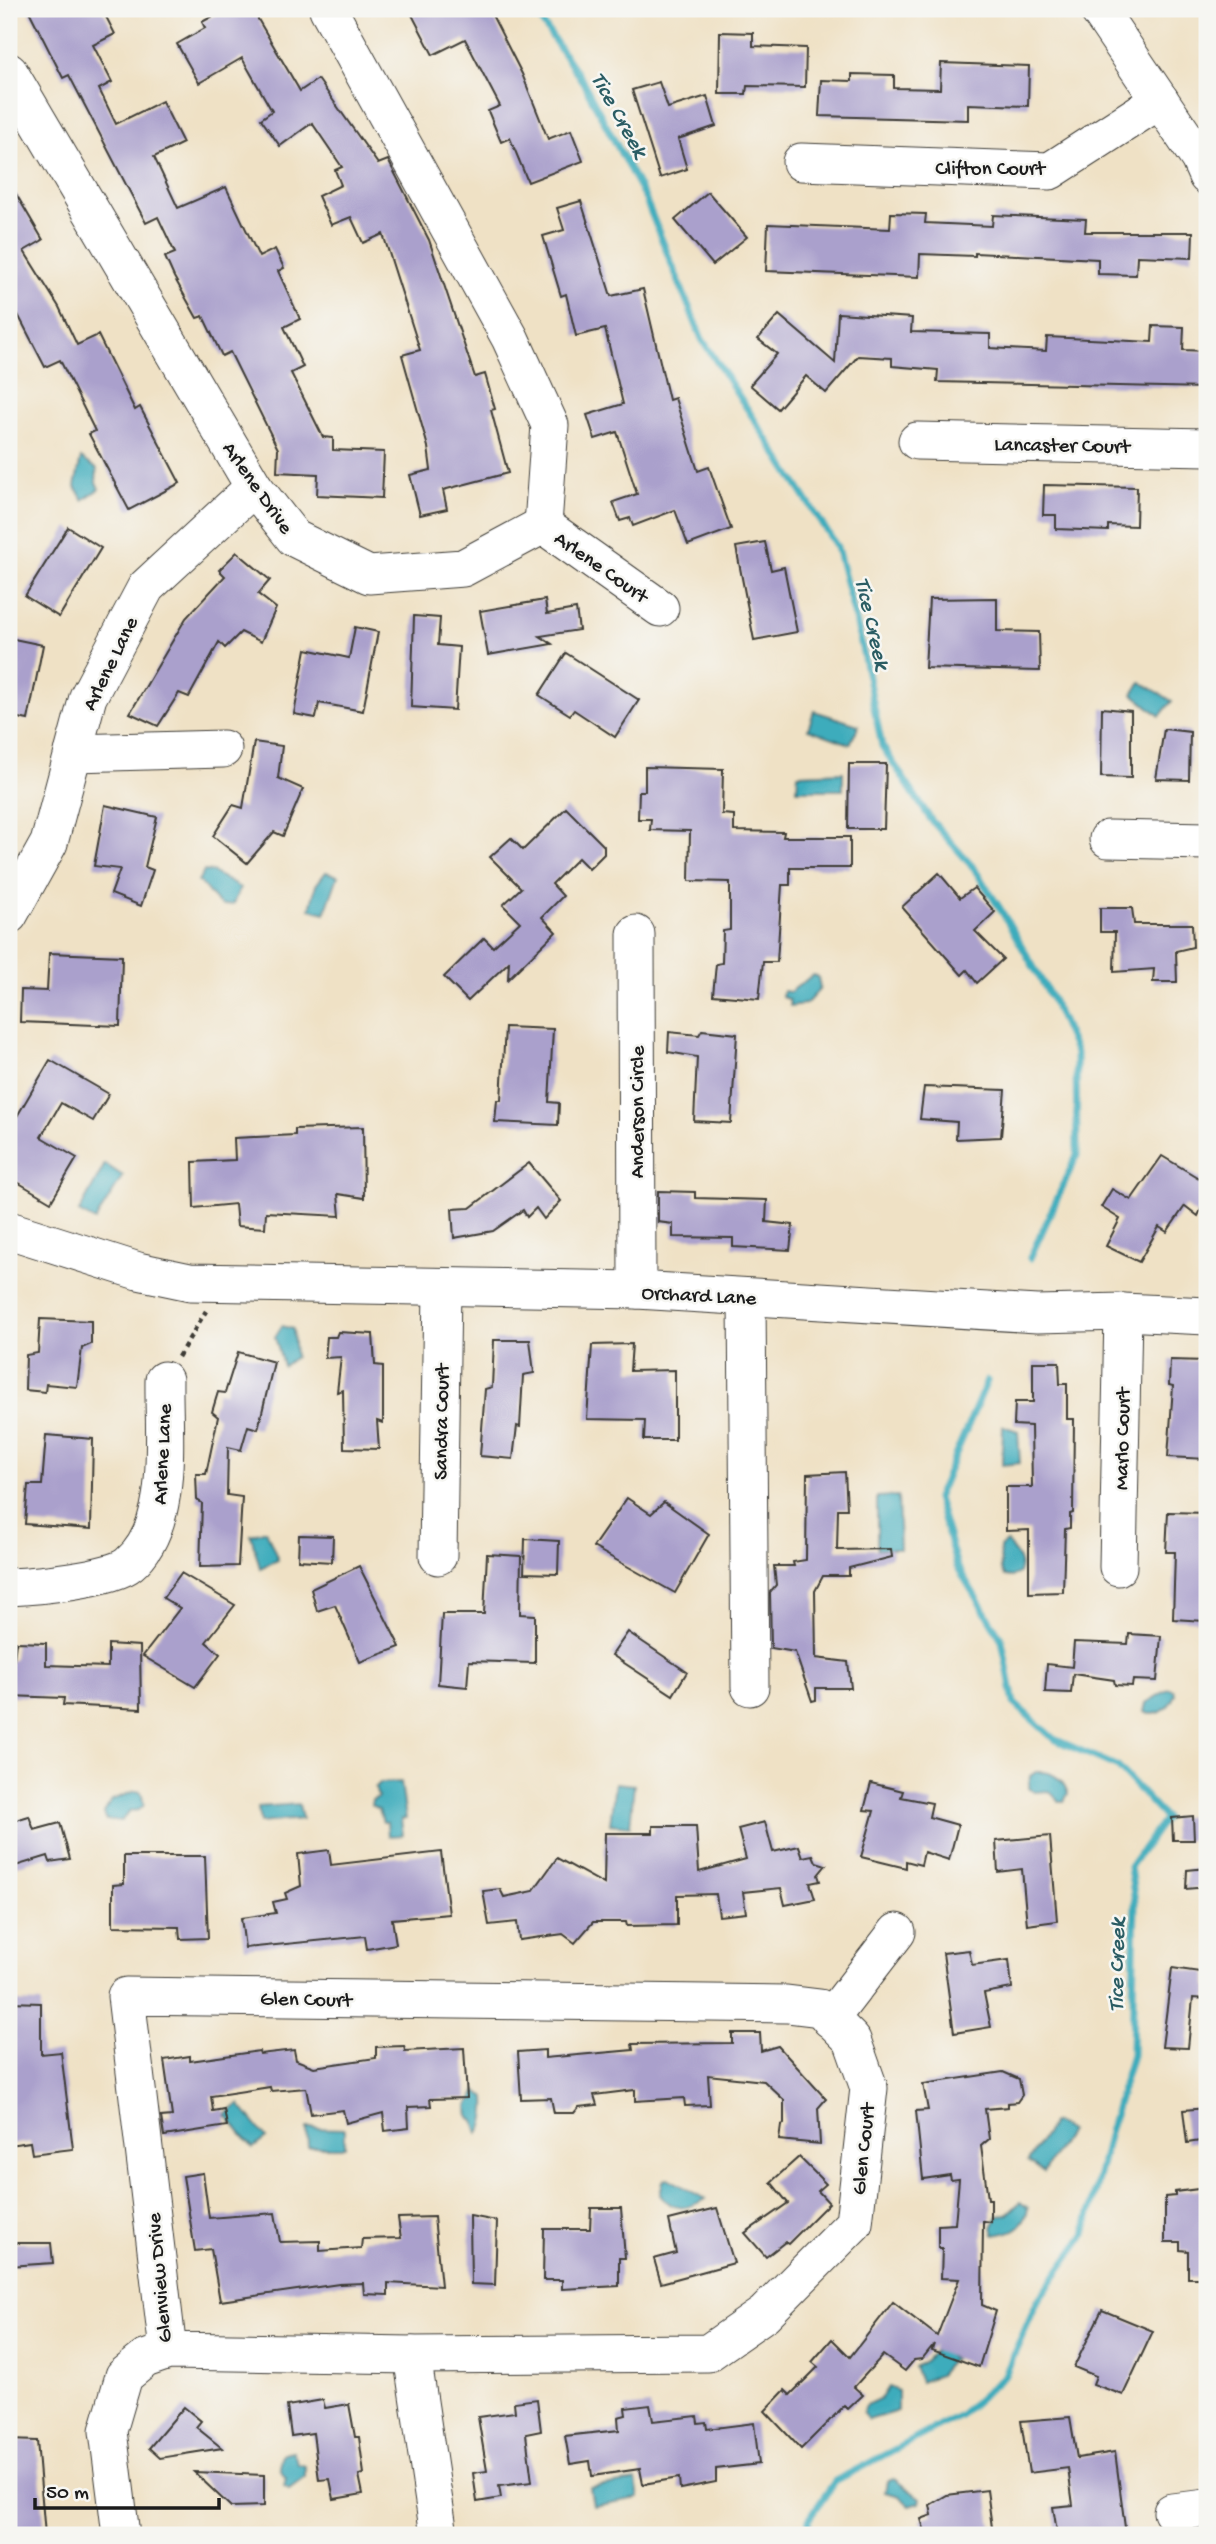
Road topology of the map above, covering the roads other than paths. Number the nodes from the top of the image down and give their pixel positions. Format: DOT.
graph roads {
  1 [pos="328,9"];
  2 [pos="1098,9"];
  3 [pos="9,72"];
  4 [pos="1160,100"];
  5 [pos="801,162"];
  6 [pos="1207,176"];
  7 [pos="917,441"];
  8 [pos="1207,446"];
  9 [pos="254,487"];
  10 [pos="543,525"];
  11 [pos="660,608"];
  12 [pos="223,749"];
  13 [pos="73,753"];
  14 [pos="1108,839"];
  15 [pos="1207,841"];
  16 [pos="9,915"];
  17 [pos="636,934"];
  18 [pos="9,1230"];
  19 [pos="442,1288"];
  20 [pos="637,1290"];
  21 [pos="747,1297"];
  22 [pos="1123,1312"];
  23 [pos="1207,1316"];
  24 [pos="164,1380"];
  25 [pos="438,1556"];
  26 [pos="1118,1567"];
  27 [pos="9,1587"];
  28 [pos="750,1687"];
  29 [pos="897,1932"];
  30 [pos="126,1996"];
  31 [pos="830,2019"];
  32 [pos="168,2351"];
  33 [pos="411,2355"];
  34 [pos="121,2535"];
  35 [pos="439,2535"];
  1 -- 10 [label="street"];
  2 -- 4 [label="street"];
  3 -- 9 [label="street, Arlene Drive"];
  4 -- 5 [label="street, Clifton Court"];
  4 -- 6 [label="street"];
  7 -- 8 [label="street, Lancaster Court"];
  9 -- 10 [label="street, Arlene Drive"];
  9 -- 13 [label="street, Arlene Lane"];
  10 -- 11 [label="street, Arlene Court"];
  12 -- 13 [label="street"];
  13 -- 16 [label="street, Arlene Lane"];
  14 -- 15 [label="street"];
  17 -- 20 [label="street, Anderson Circle"];
  18 -- 19 [label="street, Orchard Lane"];
  19 -- 20 [label="street, Orchard Lane"];
  19 -- 25 [label="street, Sandra Court"];
  20 -- 21 [label="street, Orchard Lane"];
  21 -- 22 [label="street, Orchard Lane"];
  21 -- 28 [label="street"];
  22 -- 23 [label="street, Orchard Lane"];
  22 -- 26 [label="street, Marlo Court"];
  24 -- 27 [label="street, Arlene Lane"];
  29 -- 31 [label="street"];
  30 -- 31 [label="street, Glen Court"];
  30 -- 32 [label="street, Glenview Drive"];
  31 -- 33 [label="street, Glen Court"];
  32 -- 33 [label="street, Glen Court"];
  32 -- 34 [label="street, Glenview Drive"];
  33 -- 35 [label="street"];
}
